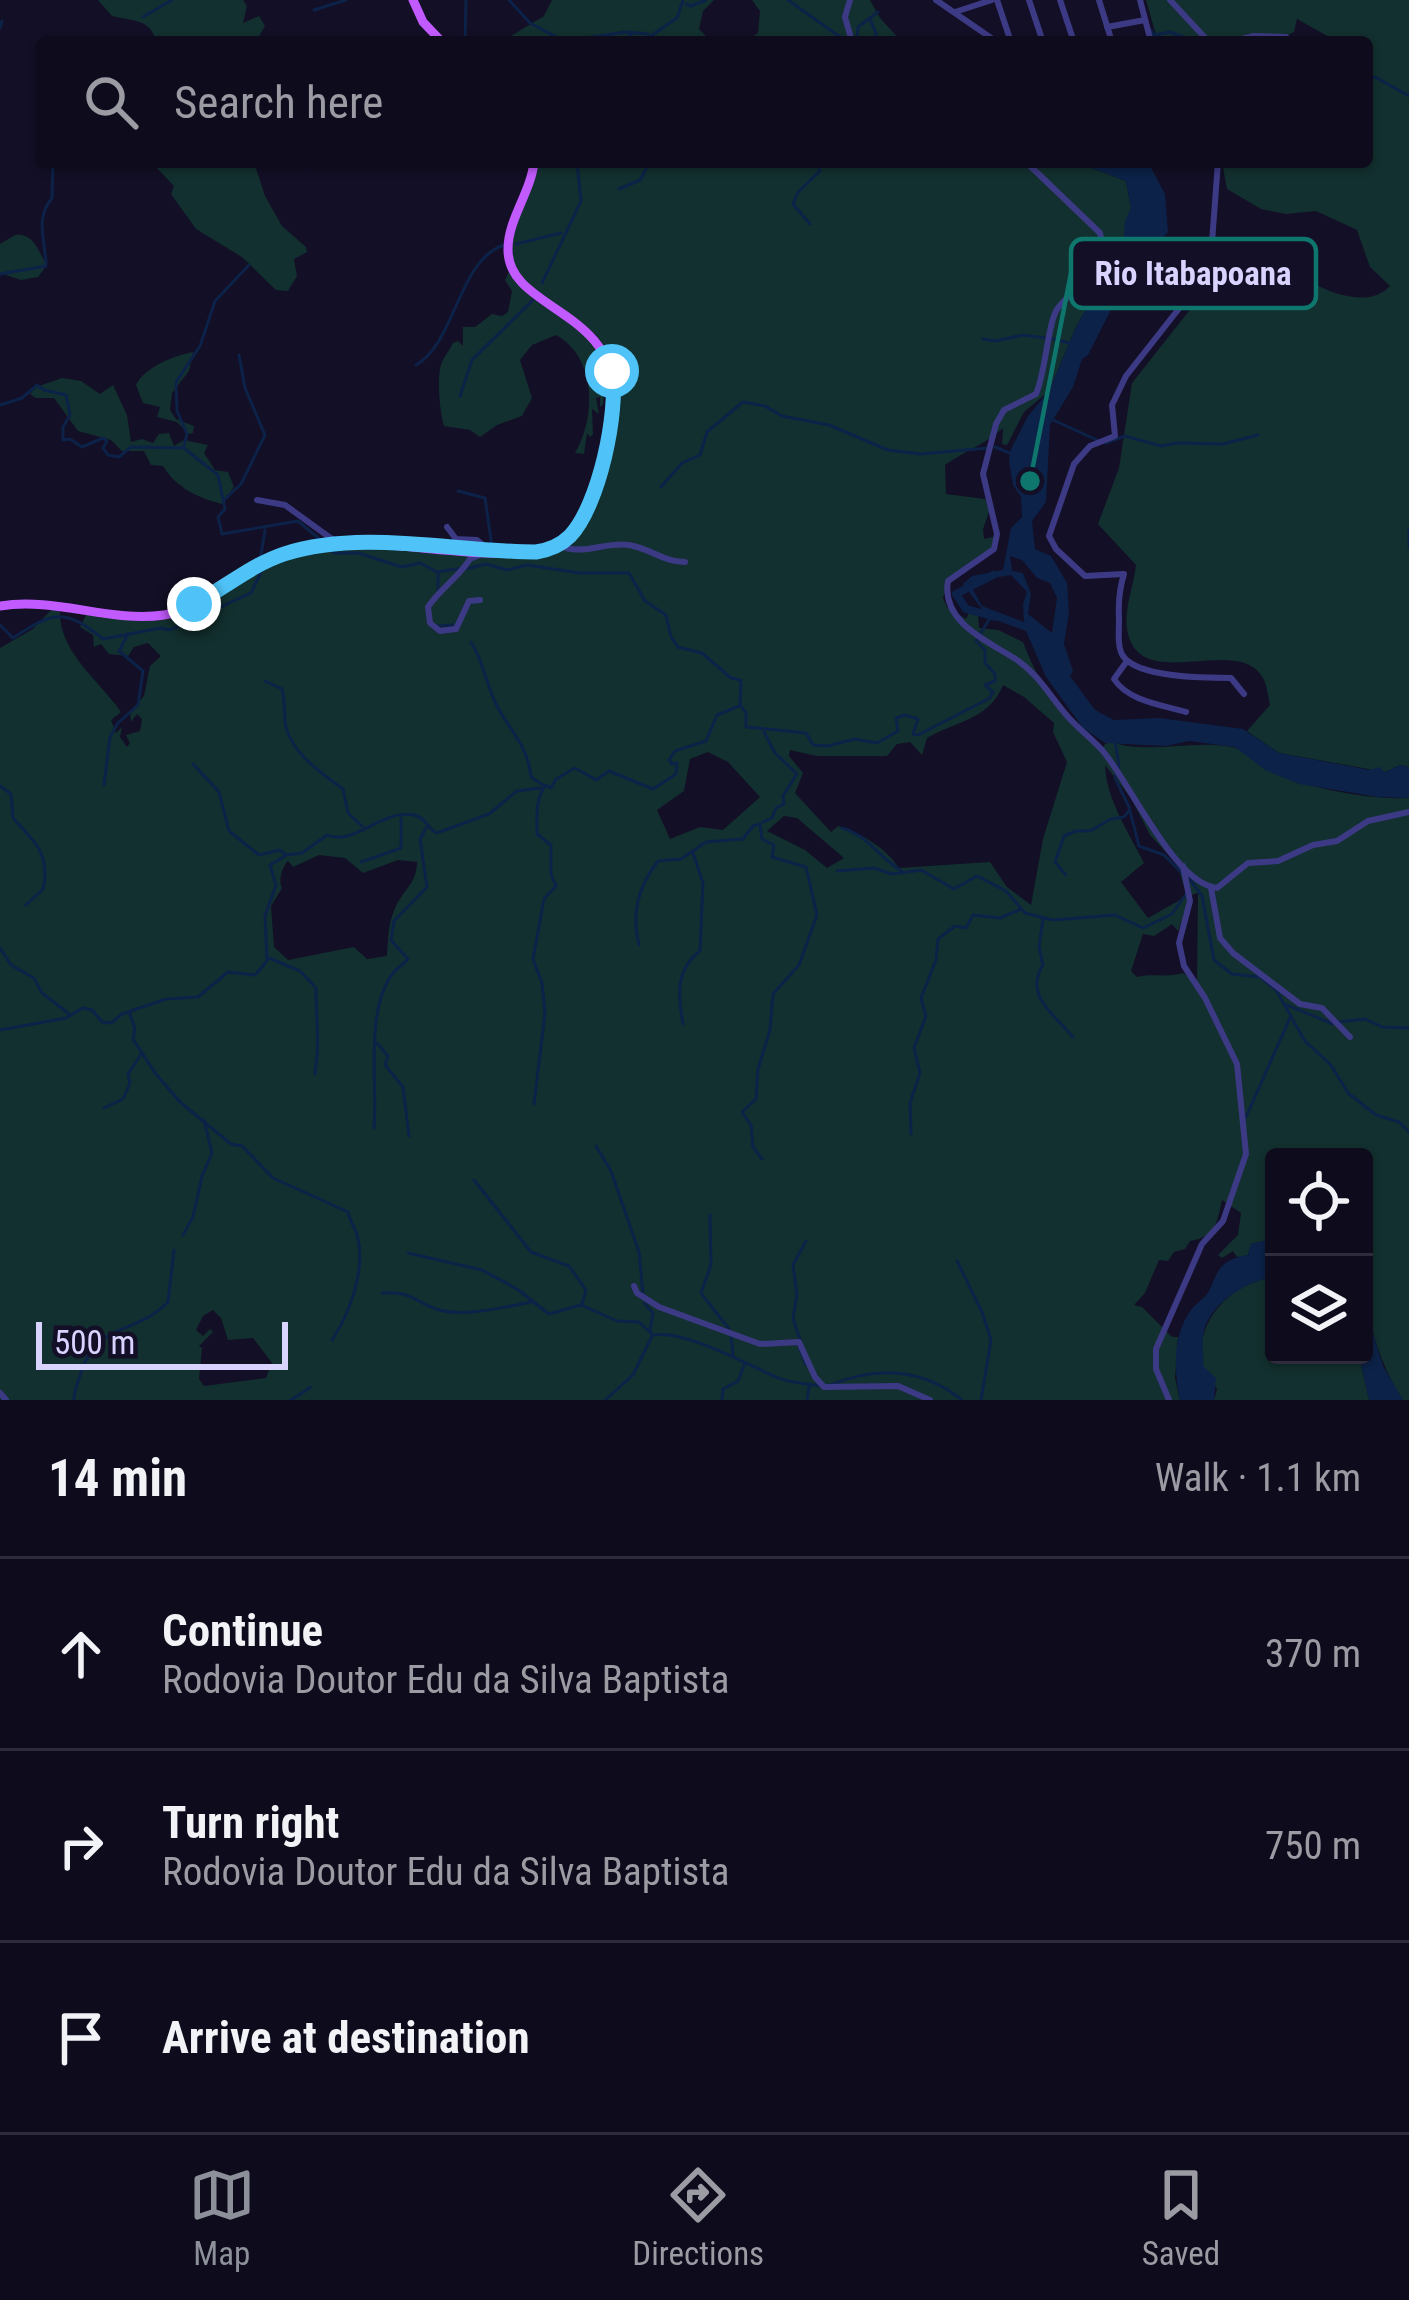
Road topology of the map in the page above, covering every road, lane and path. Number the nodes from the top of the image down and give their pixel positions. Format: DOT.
graph roads {
  1 [pos="413,0"];
  2 [pos="850,0"];
  3 [pos="936,0"];
  4 [pos="994,0"];
  5 [pos="1029,0"];
  6 [pos="1060,0"];
  7 [pos="1099,0"];
  8 [pos="1140,0"];
  9 [pos="1171,0"];
  10 [pos="955,14"];
  11 [pos="1145,20"];
  12 [pos="1107,27"];
  13 [pos="436,36"];
  14 [pos="850,36"];
  15 [pos="988,36"];
  16 [pos="1009,36"];
  17 [pos="1041,36"];
  18 [pos="1072,36"];
  19 [pos="1110,36"];
  20 [pos="1149,36"];
  21 [pos="1203,36"];
  22 [pos="533,168"];
  23 [pos="1032,168"];
  24 [pos="1218,168"];
  25 [pos="256,500"];
  26 [pos="447,527"];
  27 [pos="338,544"];
  28 [pos="559,545"];
  29 [pos="490,550"];
  30 [pos="685,562"];
  31 [pos="480,600"];
  32 [pos="0,606"];
  33 [pos="1127,661"];
  34 [pos="1244,694"];
  35 [pos="1186,712"];
  36 [pos="1409,812"];
  37 [pos="1181,863"];
  38 [pos="1211,888"];
  39 [pos="1350,1036"];
  40 [pos="634,1286"];
  41 [pos="930,1400"];
  42 [pos="1168,1400"];
  1 -- 13 [label="main road"];
  2 -- 14 [label="street"];
  3 -- 10 [label="street"];
  4 -- 10 [label="street"];
  4 -- 16 [label="street"];
  5 -- 17 [label="street"];
  6 -- 18 [label="street"];
  7 -- 12 [label="street"];
  8 -- 11 [label="street"];
  9 -- 21 [label="street"];
  10 -- 15 [label="street"];
  11 -- 12 [label="street"];
  11 -- 20 [label="street"];
  12 -- 19 [label="street"];
  22 -- 28 [label="main road"];
  23 -- 37 [label="street"];
  24 -- 33 [label="street"];
  25 -- 27 [label="street"];
  26 -- 29 [label="street"];
  27 -- 29 [label="main road"];
  27 -- 32 [label="main road"];
  28 -- 29 [label="main road"];
  28 -- 30 [label="street"];
  29 -- 31 [label="street"];
  33 -- 34 [label="street"];
  33 -- 35 [label="street"];
  36 -- 38 [label="street"];
  37 -- 38 [label="street"];
  37 -- 42 [label="street"];
  38 -- 39 [label="street"];
  40 -- 41 [label="street"];
}
